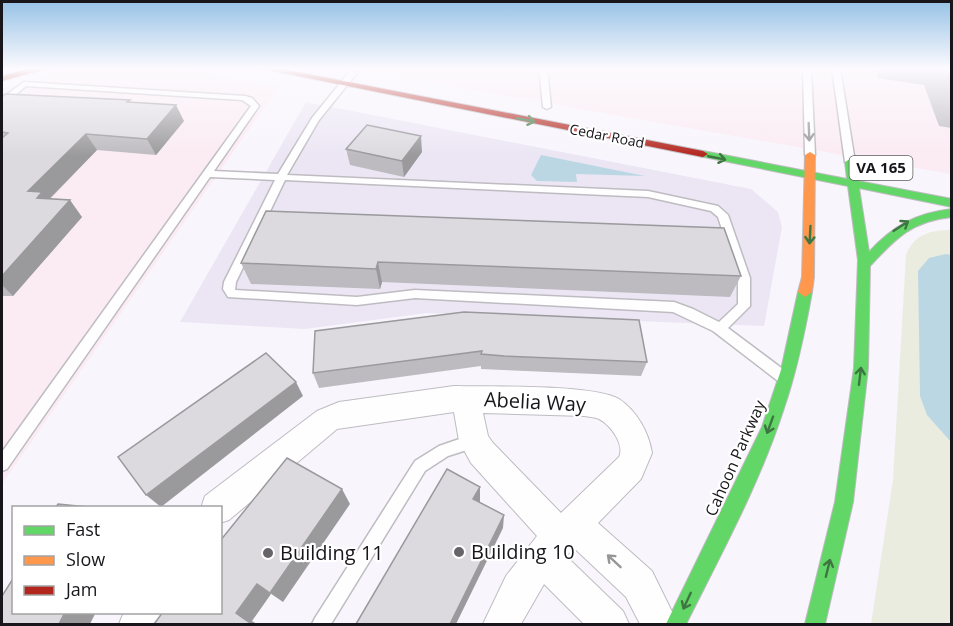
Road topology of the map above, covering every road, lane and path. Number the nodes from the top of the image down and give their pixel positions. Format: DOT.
graph roads {
  1 [pos="227,97"];
  2 [pos="331,97"];
  3 [pos="409,97"];
  4 [pos="546,97"];
  5 [pos="810,97"];
  6 [pos="840,97"];
  7 [pos="547,107"];
  8 [pos="792,152"];
  9 [pos="815,156"];
  10 [pos="850,162"];
  11 [pos="207,174"];
  12 [pos="811,177"];
  13 [pos="283,178"];
  14 [pos="853,184"];
  15 [pos="951,203"];
  16 [pos="951,213"];
  17 [pos="864,265"];
  18 [pos="720,329"];
  19 [pos="786,379"];
  20 [pos="466,399"];
  21 [pos="474,441"];
  22 [pos="2,464"];
  23 [pos="218,506"];
  24 [pos="559,540"];
  25 [pos="321,624"];
  26 [pos="502,624"];
  27 [pos="610,624"];
  28 [pos="659,624"];
  29 [pos="676,624"];
  30 [pos="814,624"];
  1 -- 11 [label="lane"];
  2 -- 13 [label="lane"];
  3 -- 12 [label="main road, Cedar Road / VA 165, one-way"];
  4 -- 7 [label="lane"];
  5 -- 9 [label="lane, one-way"];
  6 -- 10 [label="lane"];
  8 -- 9 [label="main road"];
  9 -- 12 [label="main road, Cahoon Parkway"];
  10 -- 14 [label="main road"];
  11 -- 13 [label="lane"];
  11 -- 22 [label="lane"];
  12 -- 14 [label="main road, Cedar Road / VA 165"];
  12 -- 19 [label="main road, Cahoon Parkway, one-way"];
  13 -- 18 [label="lane"];
  13 -- 18 [label="lane"];
  14 -- 15 [label="main road, Cedar Road / VA 165"];
  14 -- 17 [label="main road"];
  17 -- 16 [label="main road, one-way"];
  30 -- 17 [label="main road, one-way"];
  18 -- 19 [label="lane"];
  19 -- 29 [label="main road, Cahoon Parkway, one-way"];
  20 -- 21 [label="street"];
  20 -- 23 [label="street, Abelia Way"];
  20 -- 24 [label="street, Abelia Way"];
  21 -- 24 [label="street"];
  21 -- 25 [label="lane"];
  24 -- 26 [label="street, Abelia Way"];
  24 -- 27 [label="street"];
  28 -- 24 [label="street, one-way"];
}
